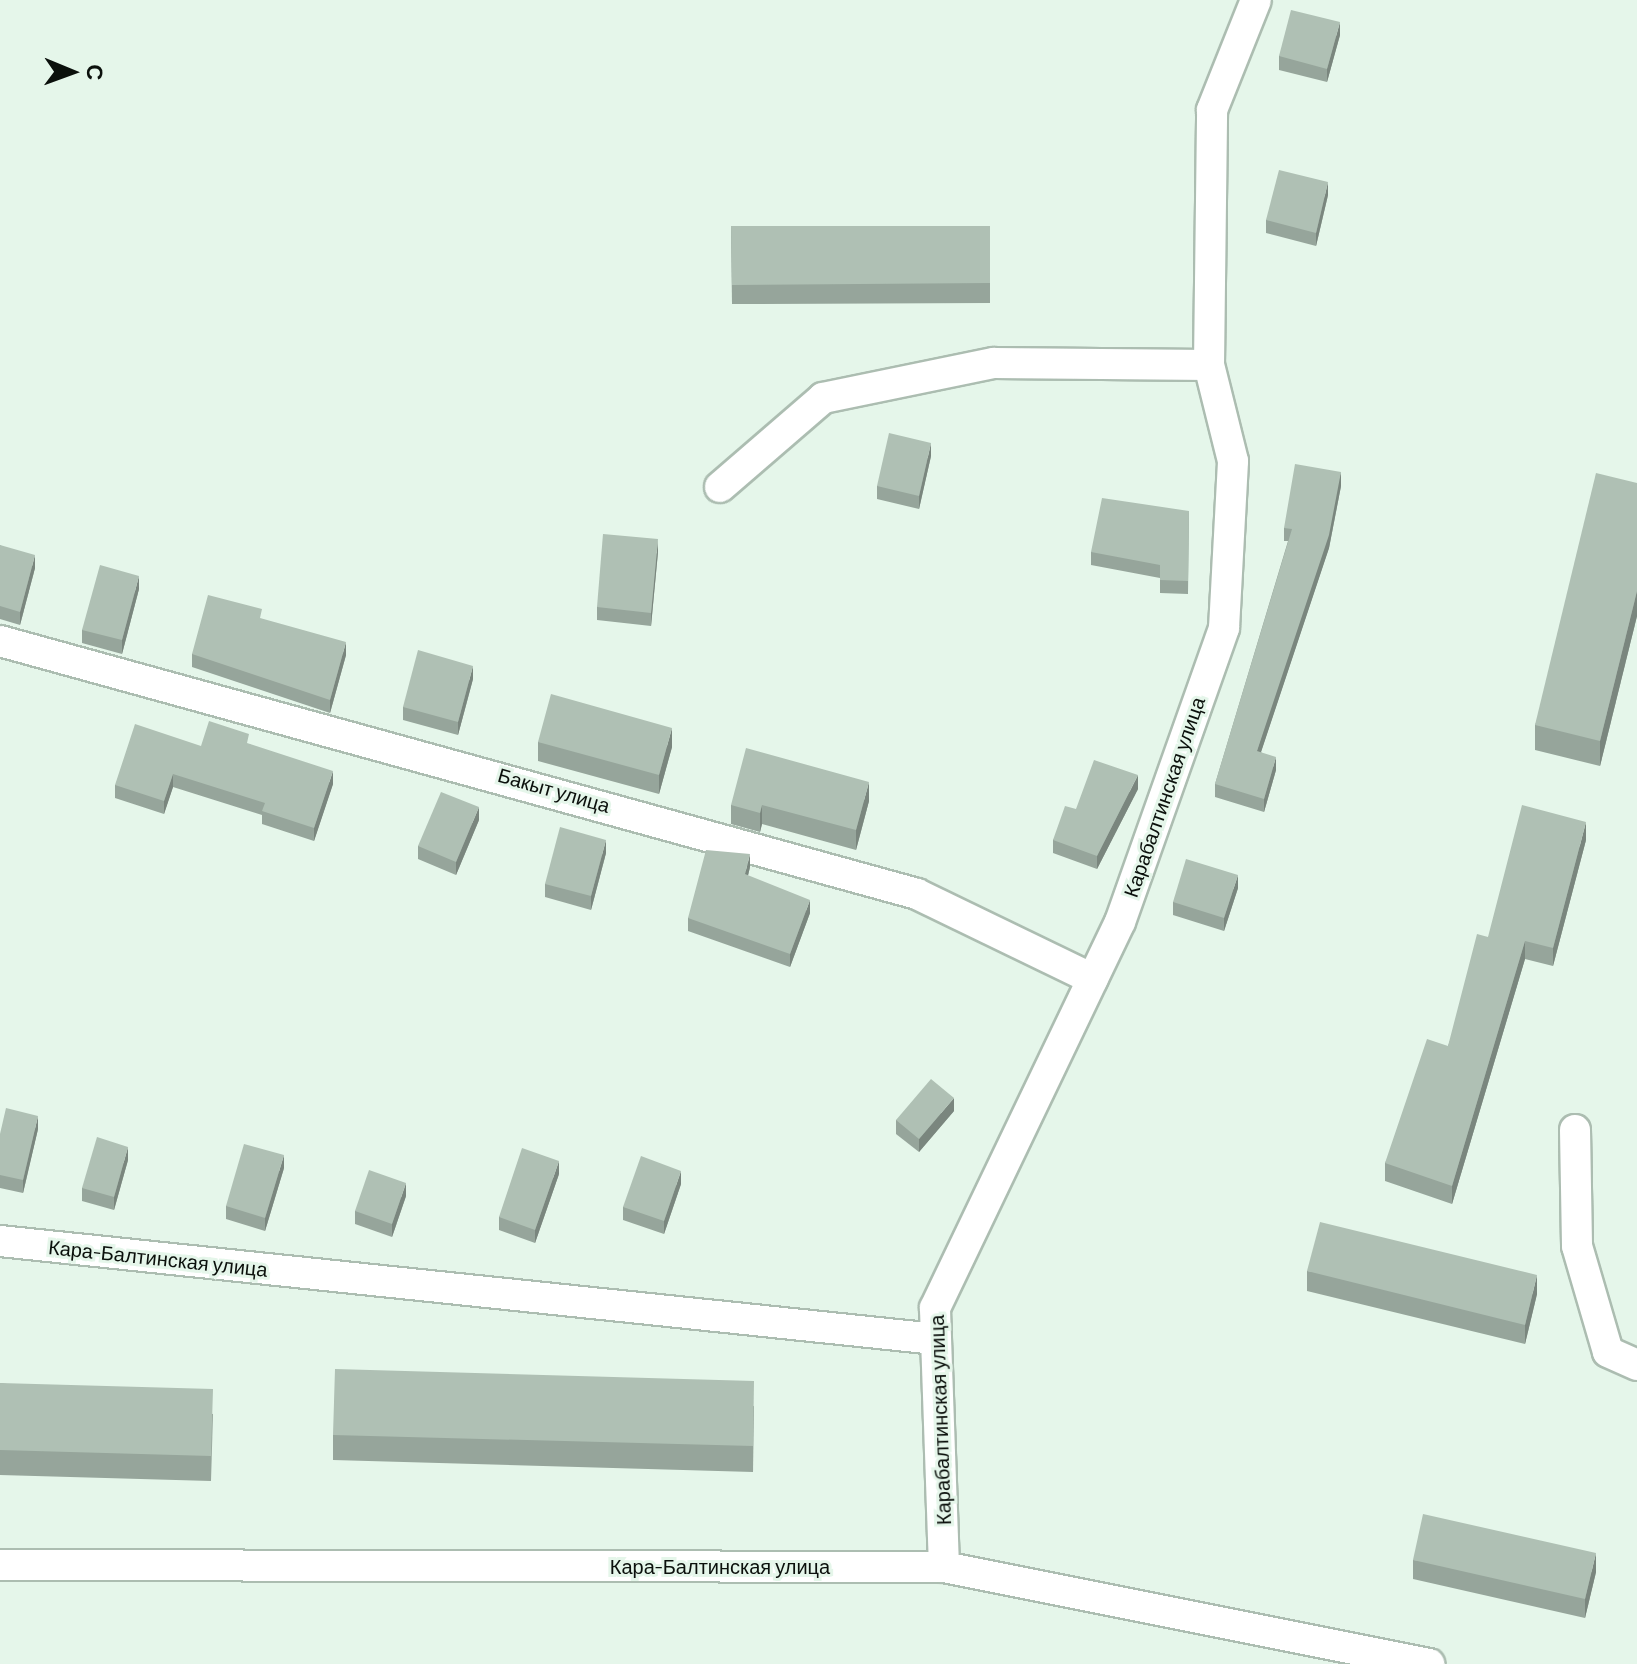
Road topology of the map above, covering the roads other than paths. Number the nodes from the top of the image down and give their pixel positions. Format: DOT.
graph roads {
  1 [pos="1256,0"];
  2 [pos="1209,365"];
  3 [pos="720,487"];
  4 [pos="0,641"];
  5 [pos="1093,979"];
  6 [pos="1575,1130"];
  7 [pos="0,1241"];
  8 [pos="936,1339"];
  9 [pos="1637,1365"];
  10 [pos="0,1565"];
  11 [pos="944,1567"];
  12 [pos="1429,1664"];
  1 -- 2 [label="street, Карабалтинская улица"];
  2 -- 3 [label="street"];
  2 -- 5 [label="street, Карабалтинская улица"];
  4 -- 5 [label="street, Бакыт улица"];
  5 -- 8 [label="street, Карабалтинская улица"];
  6 -- 9 [label="street"];
  7 -- 8 [label="street, Кара-Балтинская улица"];
  8 -- 11 [label="street, Карабалтинская улица"];
  10 -- 11 [label="street, Кара-Балтинская улица"];
  11 -- 12 [label="street, Кара-Балтинская улица"];
}
